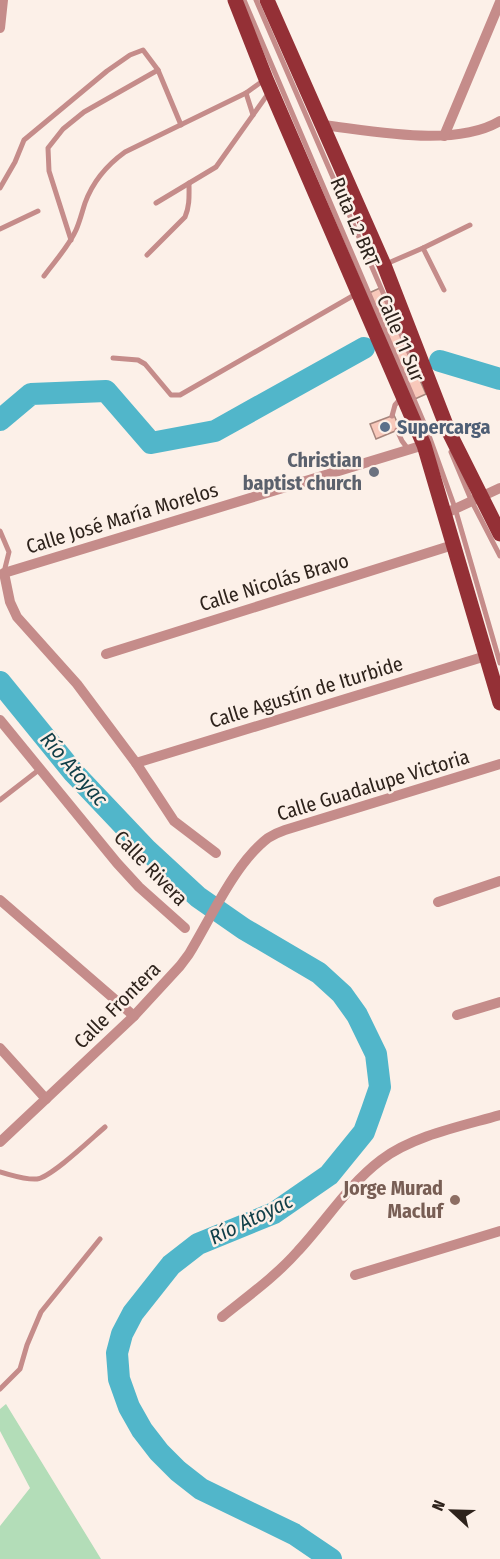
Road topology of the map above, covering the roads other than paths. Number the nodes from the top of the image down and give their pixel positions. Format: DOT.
graph roads {
  1 [pos="3,0"];
  2 [pos="235,0"];
  3 [pos="244,0"];
  4 [pos="256,0"];
  5 [pos="267,0"];
  6 [pos="500,3"];
  7 [pos="0,28"];
  8 [pos="158,70"];
  9 [pos="268,84"];
  10 [pos="246,93"];
  11 [pos="253,115"];
  12 [pos="500,121"];
  13 [pos="181,125"];
  14 [pos="323,125"];
  15 [pos="444,136"];
  16 [pos="189,183"];
  17 [pos="0,188"];
  18 [pos="156,203"];
  19 [pos="38,211"];
  20 [pos="470,225"];
  21 [pos="0,229"];
  22 [pos="71,240"];
  23 [pos="423,248"];
  24 [pos="147,255"];
  25 [pos="384,265"];
  26 [pos="44,276"];
  27 [pos="444,290"];
  28 [pos="358,293"];
  29 [pos="113,358"];
  30 [pos="403,396"];
  31 [pos="392,416"];
  32 [pos="397,430"];
  33 [pos="424,445"];
  34 [pos="409,450"];
  35 [pos="500,488"];
  36 [pos="476,500"];
  37 [pos="450,511"];
  38 [pos="0,531"];
  39 [pos="500,534"];
  40 [pos="453,545"];
  41 [pos="500,556"];
  42 [pos="4,573"];
  43 [pos="106,654"];
  44 [pos="486,656"];
  45 [pos="500,663"];
  46 [pos="500,703"];
  47 [pos="0,720"];
  48 [pos="136,763"];
  49 [pos="500,764"];
  50 [pos="40,769"];
  51 [pos="0,800"];
  52 [pos="216,853"];
  53 [pos="236,874"];
  54 [pos="500,881"];
  55 [pos="0,900"];
  56 [pos="438,902"];
  57 [pos="10,909"];
  58 [pos="0,915"];
  59 [pos="185,928"];
  60 [pos="500,1002"];
  61 [pos="457,1015"];
  62 [pos="134,1016"];
  63 [pos="0,1048"];
  64 [pos="46,1099"];
  65 [pos="500,1115"];
  66 [pos="105,1127"];
  67 [pos="2,1137"];
  68 [pos="0,1172"];
  69 [pos="500,1231"];
  70 [pos="100,1239"];
  71 [pos="355,1275"];
  72 [pos="222,1317"];
  73 [pos="0,1389"];
  1 -- 7 [label="street"];
  2 -- 9 [label="main road, Calle 11 Sur"];
  3 -- 37 [label="lane, Ruta L2 BRT"];
  4 -- 36 [label="lane, Ruta L2 BRT"];
  5 -- 14 [label="main road, Calle 11 Sur"];
  6 -- 15 [label="street"];
  8 -- 13 [label="lane"];
  8 -- 17 [label="lane"];
  8 -- 22 [label="lane"];
  9 -- 10 [label="lane"];
  9 -- 11 [label="lane"];
  9 -- 28 [label="main road, Calle 11 Sur"];
  10 -- 11 [label="lane"];
  10 -- 13 [label="lane"];
  11 -- 16 [label="lane"];
  12 -- 15 [label="street"];
  13 -- 22 [label="lane"];
  14 -- 15 [label="street"];
  14 -- 25 [label="main road, Calle 11 Sur"];
  16 -- 18 [label="lane"];
  16 -- 24 [label="lane"];
  19 -- 21 [label="lane"];
  20 -- 23 [label="lane"];
  22 -- 26 [label="lane"];
  23 -- 25 [label="lane"];
  23 -- 27 [label="lane"];
  25 -- 36 [label="main road, Calle 11 Sur"];
  28 -- 29 [label="lane"];
  28 -- 30 [label="main road, Calle 11 Sur"];
  30 -- 31 [label="lane"];
  30 -- 33 [label="main road, Calle 11 Sur"];
  32 -- 34 [label="lane"];
  33 -- 34 [label="street, Calle José María Morelos"];
  33 -- 37 [label="main road, Calle 11 Sur"];
  34 -- 42 [label="street, Calle José María Morelos"];
  35 -- 36 [label="street"];
  36 -- 37 [label="street"];
  36 -- 39 [label="main road, Calle 11 Sur"];
  36 -- 41 [label="lane, Ruta L2 BRT"];
  37 -- 40 [label="main road, Calle 11 Sur"];
  37 -- 45 [label="lane, Ruta L2 BRT"];
  38 -- 42 [label="lane"];
  40 -- 43 [label="street, Calle Nicolás Bravo"];
  40 -- 44 [label="main road, Calle 11 Sur"];
  42 -- 48 [label="street"];
  44 -- 46 [label="main road, Calle 11 Sur"];
  44 -- 48 [label="street, Calle Agustín de Iturbide"];
  47 -- 50 [label="street, Calle Rivera"];
  48 -- 52 [label="street"];
  49 -- 53 [label="street, Calle Guadalupe Victoria"];
  50 -- 51 [label="lane"];
  50 -- 59 [label="street, Calle Rivera"];
  53 -- 62 [label="street, Calle Frontera"];
  54 -- 56 [label="street"];
  55 -- 57 [label="street"];
  57 -- 58 [label="street"];
  57 -- 62 [label="street"];
  60 -- 61 [label="street"];
  62 -- 64 [label="street, Calle Frontera"];
  63 -- 64 [label="street"];
  64 -- 67 [label="street, Calle Frontera"];
  65 -- 72 [label="street"];
  66 -- 68 [label="lane"];
  69 -- 71 [label="street"];
  70 -- 73 [label="lane"];
}
